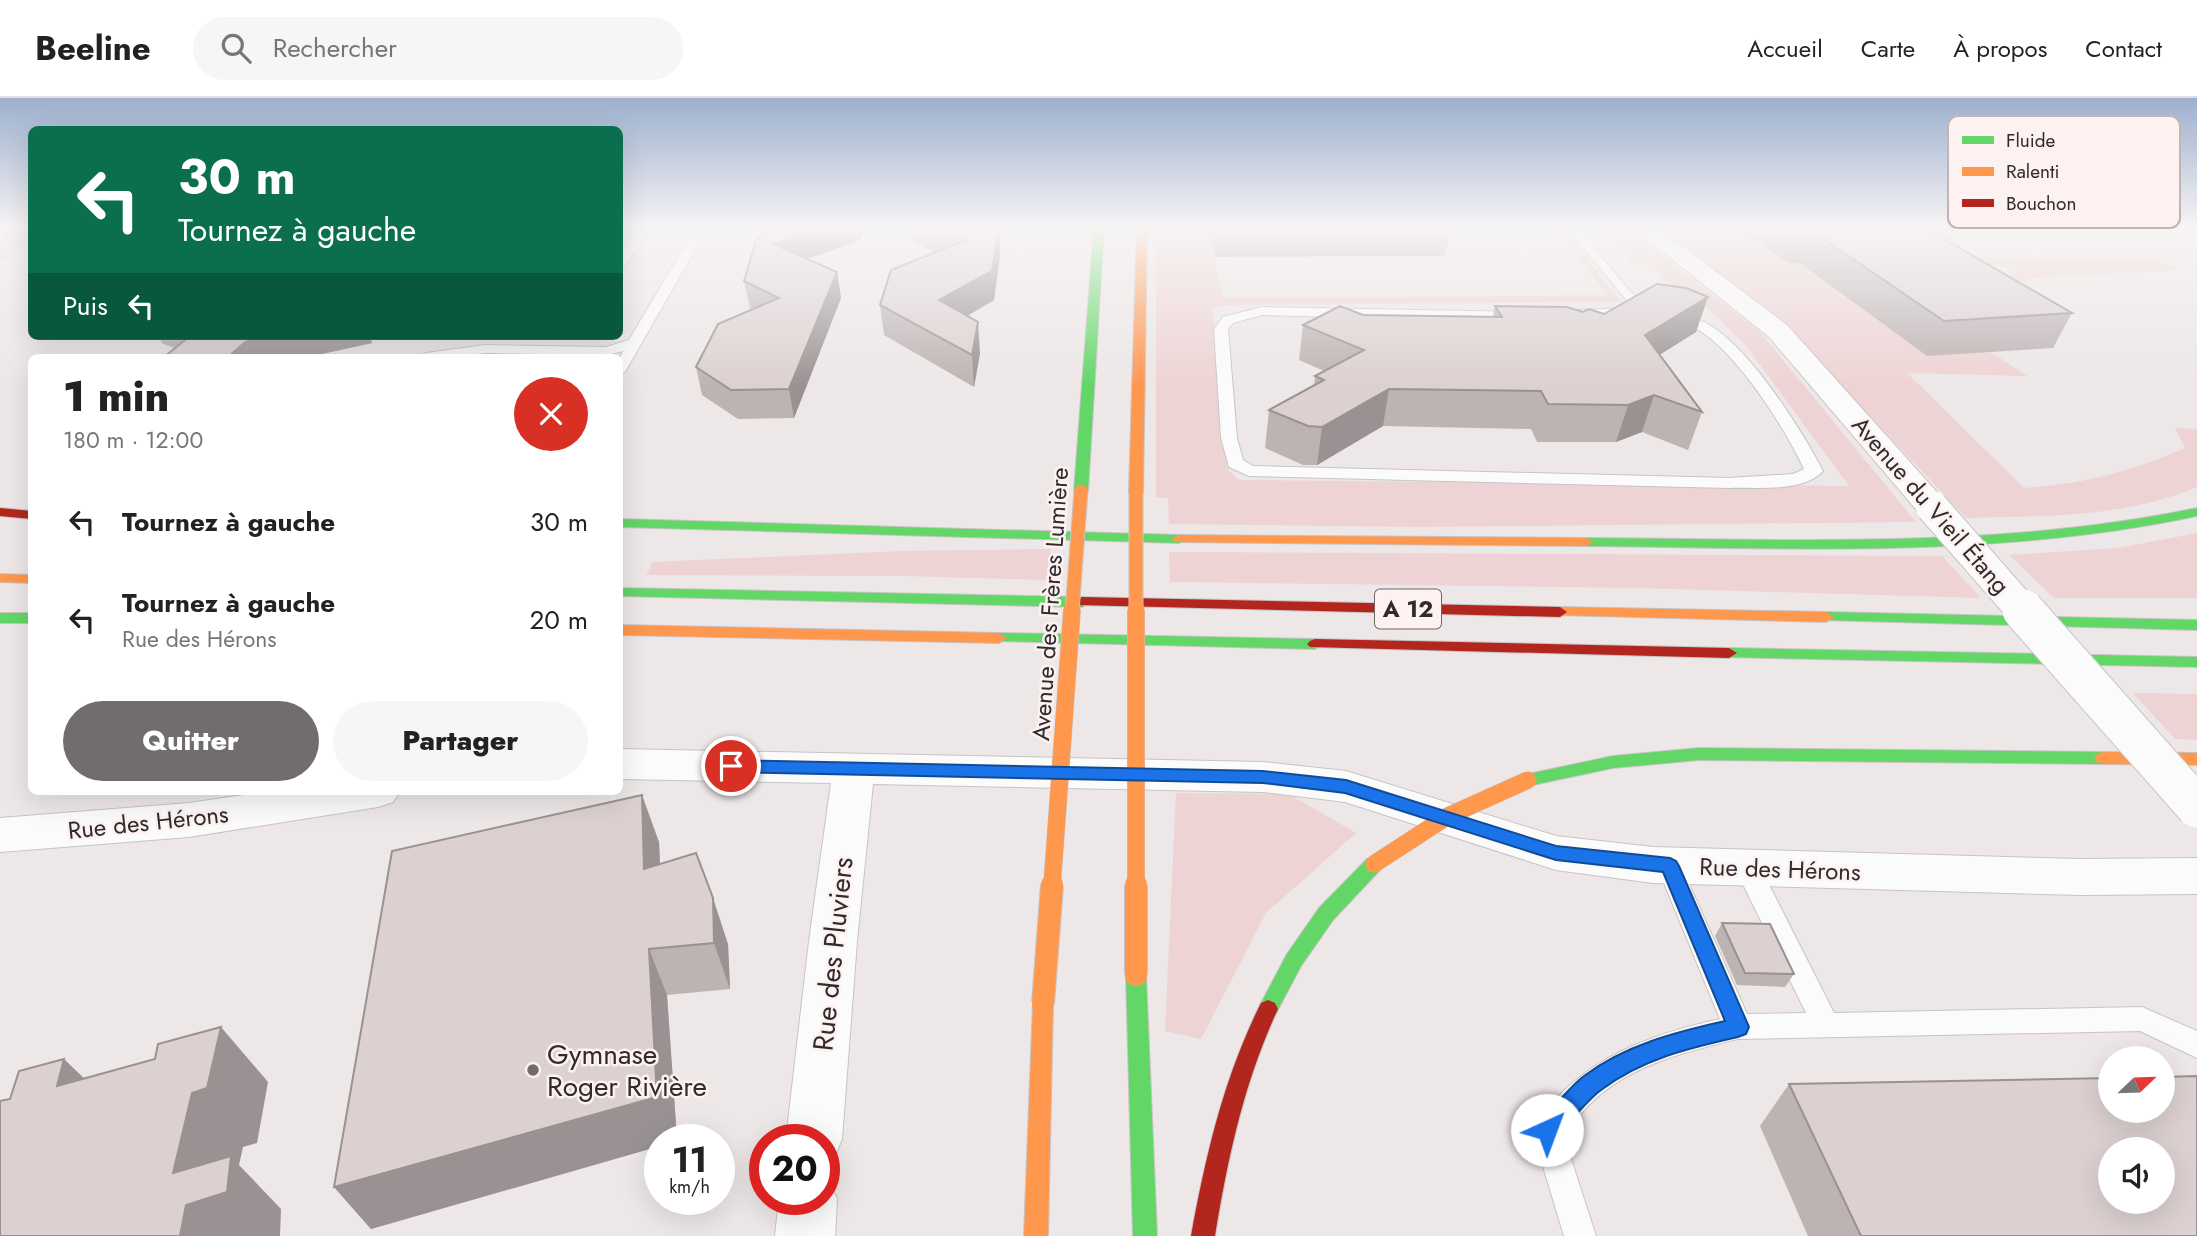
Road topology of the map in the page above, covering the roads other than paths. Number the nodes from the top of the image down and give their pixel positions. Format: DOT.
graph roads {
  1 [pos="671,280"];
  2 [pos="1095,280"];
  3 [pos="1141,280"];
  4 [pos="1616,280"];
  5 [pos="1711,280"];
  6 [pos="1645,312"];
  7 [pos="493,340"];
  8 [pos="635,343"];
  9 [pos="485,349"];
  10 [pos="448,354"];
  11 [pos="623,364"];
  12 [pos="0,512"];
  13 [pos="2197,512"];
  14 [pos="28,515"];
  15 [pos="623,523"];
  16 [pos="871,532"];
  17 [pos="751,543"];
  18 [pos="0,578"];
  19 [pos="28,579"];
  20 [pos="623,592"];
  21 [pos="0,618"];
  22 [pos="28,618"];
  23 [pos="2197,625"];
  24 [pos="623,630"];
  25 [pos="2197,662"];
  26 [pos="2197,759"];
  27 [pos="623,764"];
  28 [pos="854,768"];
  29 [pos="352,795"];
  30 [pos="2197,807"];
  31 [pos="0,835"];
  32 [pos="1670,866"];
  33 [pos="1748,868"];
  34 [pos="2197,877"];
  35 [pos="1826,1026"];
  36 [pos="1738,1027"];
  37 [pos="2197,1045"];
  38 [pos="815,1124"];
  39 [pos="807,1215"];
  40 [pos="805,1236"];
  41 [pos="1036,1236"];
  42 [pos="1145,1236"];
  43 [pos="1203,1236"];
  44 [pos="1580,1236"];
  1 -- 8 [label="lane"];
  2 -- 41 [label="main road, Avenue des Frères Lumière, bridge"];
  3 -- 42 [label="main road, bridge"];
  4 -- 6 [label="lane"];
  5 -- 30 [label="street, Avenue du Vieil Étang, bridge"];
  6 -- 6 [label="lane"];
  7 -- 9 [label="lane"];
  8 -- 9 [label="lane"];
  8 -- 11 [label="lane"];
  9 -- 10 [label="lane"];
  12 -- 14 [label="main road"];
  13 -- 16 [label="main road"];
  15 -- 16 [label="main road"];
  16 -- 17 [label="main road"];
  18 -- 19 [label="main road"];
  20 -- 23 [label="main road, A 12"];
  21 -- 22 [label="main road"];
  24 -- 25 [label="main road, A 12"];
  26 -- 43 [label="main road, bridge"];
  27 -- 28 [label="street, Rue des Hérons"];
  28 -- 32 [label="street, Rue des Hérons"];
  28 -- 38 [label="street, Rue des Pluviers"];
  29 -- 31 [label="street, Rue des Hérons"];
  32 -- 33 [label="street, Rue des Hérons"];
  32 -- 36 [label="lane"];
  33 -- 34 [label="street, Rue des Hérons"];
  33 -- 35 [label="lane"];
  35 -- 36 [label="lane"];
  35 -- 37 [label="lane"];
  36 -- 44 [label="lane"];
  39 -- 40 [label="street"];
}
